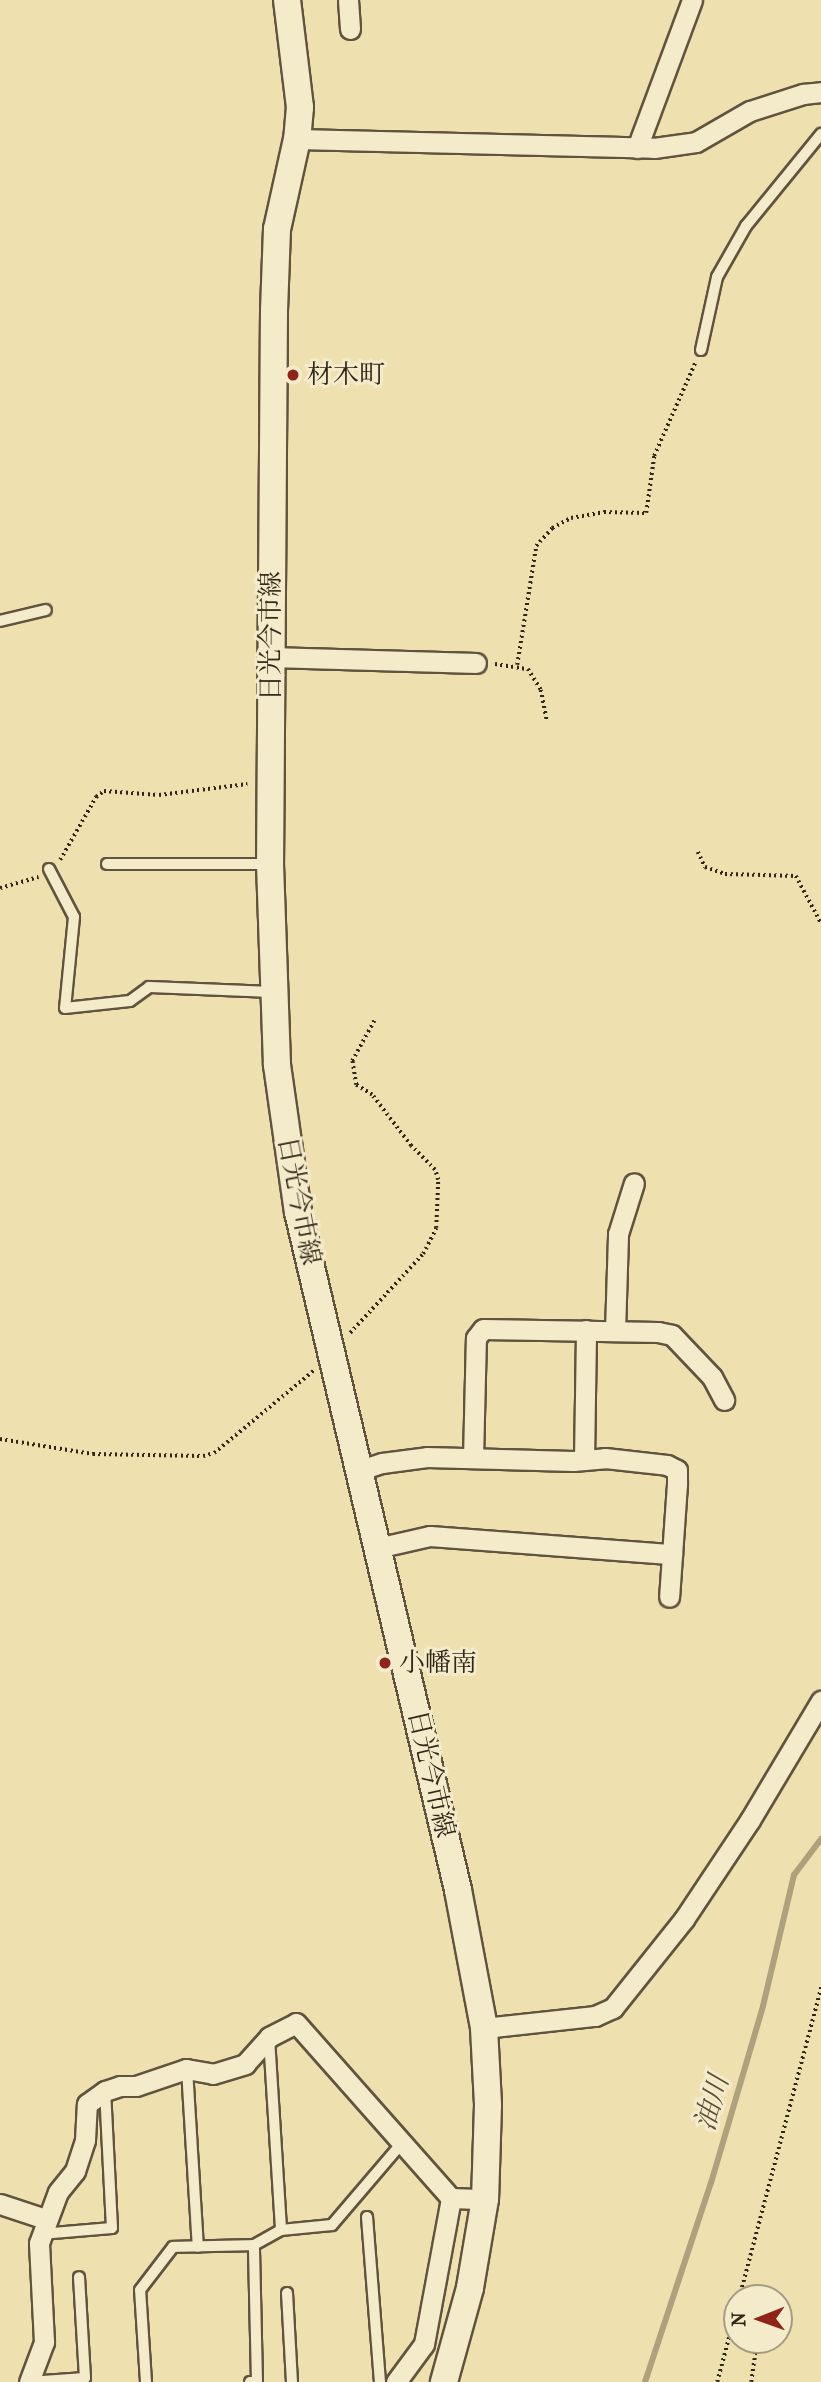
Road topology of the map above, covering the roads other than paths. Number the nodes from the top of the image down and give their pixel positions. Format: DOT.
graph roads {
  1 [pos="287,0"];
  2 [pos="348,0"];
  3 [pos="692,0"];
  4 [pos="350,29"];
  5 [pos="821,92"];
  6 [pos="821,134"];
  7 [pos="297,139"];
  8 [pos="637,148"];
  9 [pos="701,350"];
  10 [pos="46,610"];
  11 [pos="0,621"];
  12 [pos="271,657"];
  13 [pos="476,663"];
  14 [pos="107,864"];
  15 [pos="270,864"];
  16 [pos="49,869"];
  17 [pos="273,992"];
  18 [pos="634,1183"];
  19 [pos="586,1331"];
  20 [pos="615,1331"];
  21 [pos="724,1400"];
  22 [pos="473,1458"];
  23 [pos="584,1460"];
  24 [pos="358,1471"];
  25 [pos="377,1548"];
  26 [pos="672,1554"];
  27 [pos="669,1597"];
  28 [pos="821,1701"];
  29 [pos="484,2028"];
  30 [pos="269,2037"];
  31 [pos="187,2069"];
  32 [pos="105,2091"];
  33 [pos="402,2143"];
  34 [pos="451,2197"];
  35 [pos="485,2199"];
  36 [pos="0,2204"];
  37 [pos="367,2217"];
  38 [pos="43,2226"];
  39 [pos="281,2230"];
  40 [pos="254,2245"];
  41 [pos="198,2246"];
  42 [pos="79,2277"];
  43 [pos="287,2293"];
  44 [pos="29,2382"];
  45 [pos="146,2382"];
  46 [pos="250,2382"];
  47 [pos="292,2382"];
  48 [pos="380,2382"];
  49 [pos="396,2382"];
  50 [pos="444,2382"];
  1 -- 7 [label="main road, 日光今市線"];
  2 -- 4 [label="street"];
  3 -- 8 [label="street"];
  5 -- 8 [label="street"];
  6 -- 9 [label="lane"];
  7 -- 8 [label="street"];
  7 -- 12 [label="main road, 日光今市線"];
  10 -- 11 [label="lane"];
  12 -- 13 [label="street"];
  12 -- 15 [label="main road, 日光今市線"];
  14 -- 15 [label="lane"];
  15 -- 17 [label="main road, 日光今市線"];
  16 -- 17 [label="lane"];
  17 -- 24 [label="main road, 日光今市線"];
  18 -- 20 [label="street"];
  19 -- 20 [label="street"];
  19 -- 22 [label="street"];
  19 -- 23 [label="street"];
  20 -- 21 [label="street"];
  22 -- 23 [label="street"];
  22 -- 24 [label="street"];
  23 -- 26 [label="street"];
  24 -- 25 [label="main road, 日光今市線"];
  25 -- 26 [label="street"];
  25 -- 29 [label="main road, 日光今市線"];
  26 -- 27 [label="street"];
  28 -- 29 [label="street"];
  29 -- 35 [label="main road, 日光今市線"];
  30 -- 31 [label="street"];
  30 -- 33 [label="street"];
  30 -- 39 [label="lane"];
  31 -- 32 [label="street"];
  31 -- 41 [label="lane"];
  32 -- 38 [label="street"];
  32 -- 38 [label="lane"];
  33 -- 34 [label="street"];
  33 -- 39 [label="lane"];
  34 -- 35 [label="street"];
  34 -- 49 [label="street"];
  35 -- 50 [label="main road, 日光今市線"];
  36 -- 38 [label="street"];
  37 -- 48 [label="lane"];
  38 -- 44 [label="street"];
  39 -- 40 [label="lane"];
  40 -- 41 [label="lane"];
  40 -- 46 [label="lane"];
  41 -- 45 [label="lane"];
  42 -- 44 [label="lane"];
  43 -- 47 [label="lane"];
}
